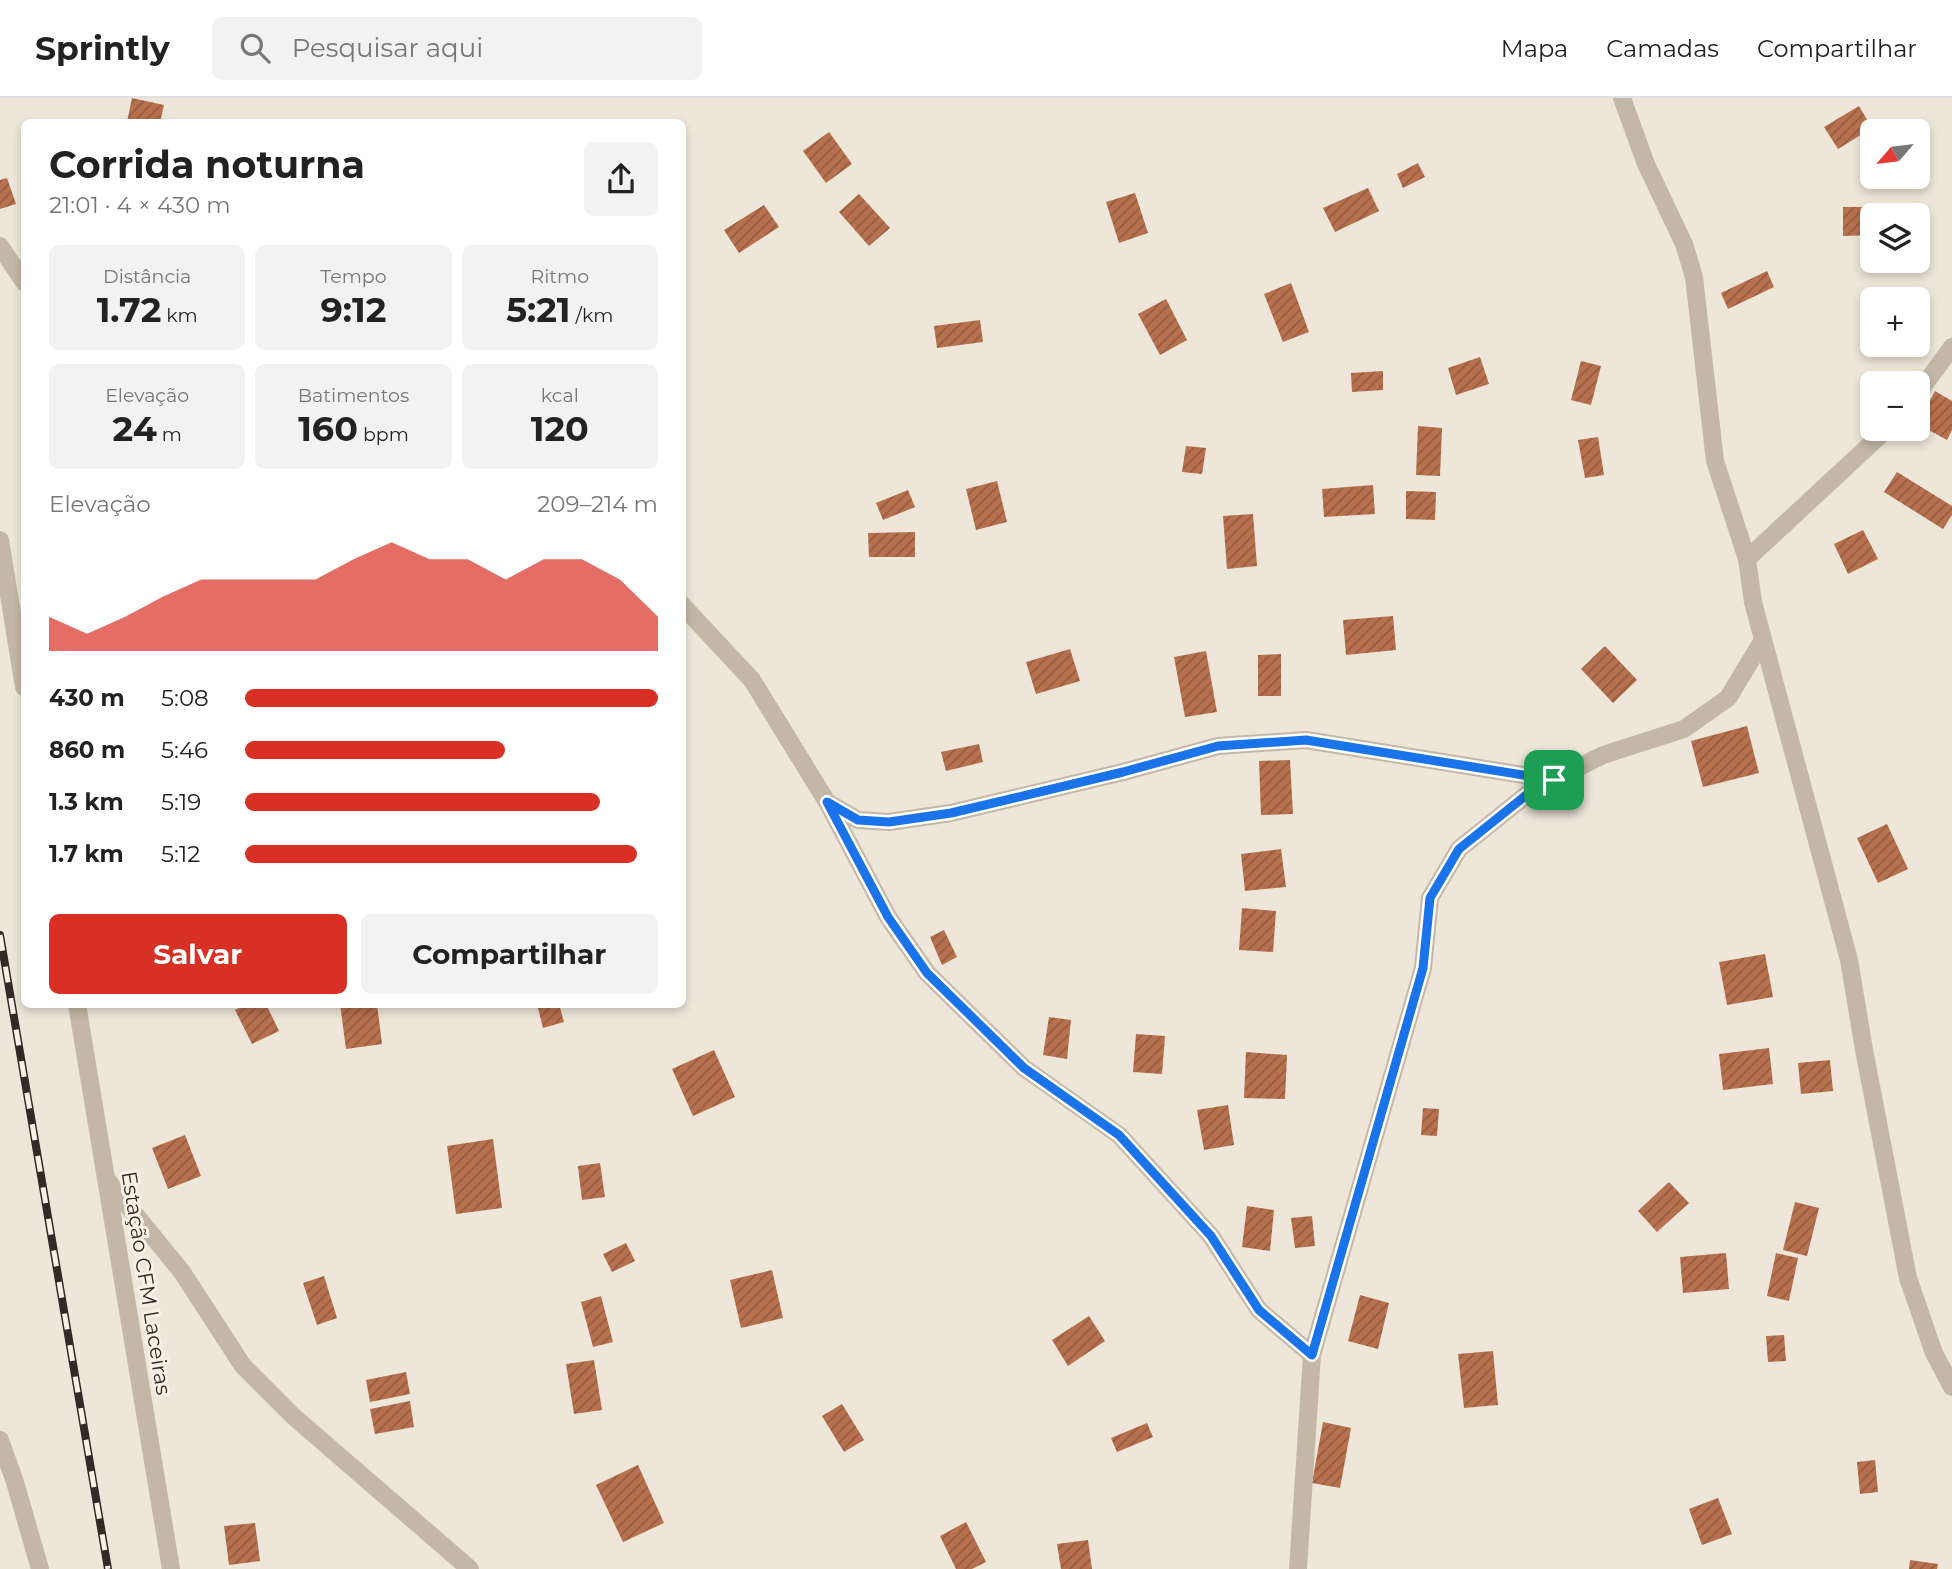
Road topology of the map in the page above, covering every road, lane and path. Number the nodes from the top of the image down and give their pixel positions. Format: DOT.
graph roads {
  1 [pos="1622,98"];
  2 [pos="0,246"];
  3 [pos="21,278"];
  4 [pos="1952,347"];
  5 [pos="1930,377"];
  6 [pos="1873,441"];
  7 [pos="0,540"];
  8 [pos="1747,559"];
  9 [pos="686,609"];
  10 [pos="1763,640"];
  11 [pos="21,669"];
  12 [pos="1554,780"];
  13 [pos="827,802"];
  14 [pos="78,1008"];
  15 [pos="106,1178"];
  16 [pos="1312,1355"];
  17 [pos="1952,1387"];
  18 [pos="0,1440"];
  19 [pos="40,1569"];
  20 [pos="171,1569"];
  21 [pos="470,1569"];
  22 [pos="1298,1569"];
  1 -- 8 [label="street"];
  2 -- 3 [label="street"];
  4 -- 5 [label="street"];
  6 -- 8 [label="street"];
  7 -- 11 [label="street"];
  8 -- 10 [label="street"];
  9 -- 13 [label="street"];
  10 -- 12 [label="street"];
  10 -- 17 [label="street"];
  12 -- 13 [label="street"];
  12 -- 16 [label="street"];
  13 -- 16 [label="street"];
  14 -- 15 [label="street, Estação CFM Laceiras"];
  15 -- 20 [label="street, Estação CFM Laceiras"];
  15 -- 21 [label="street"];
  16 -- 22 [label="street"];
  18 -- 19 [label="street"];
}
